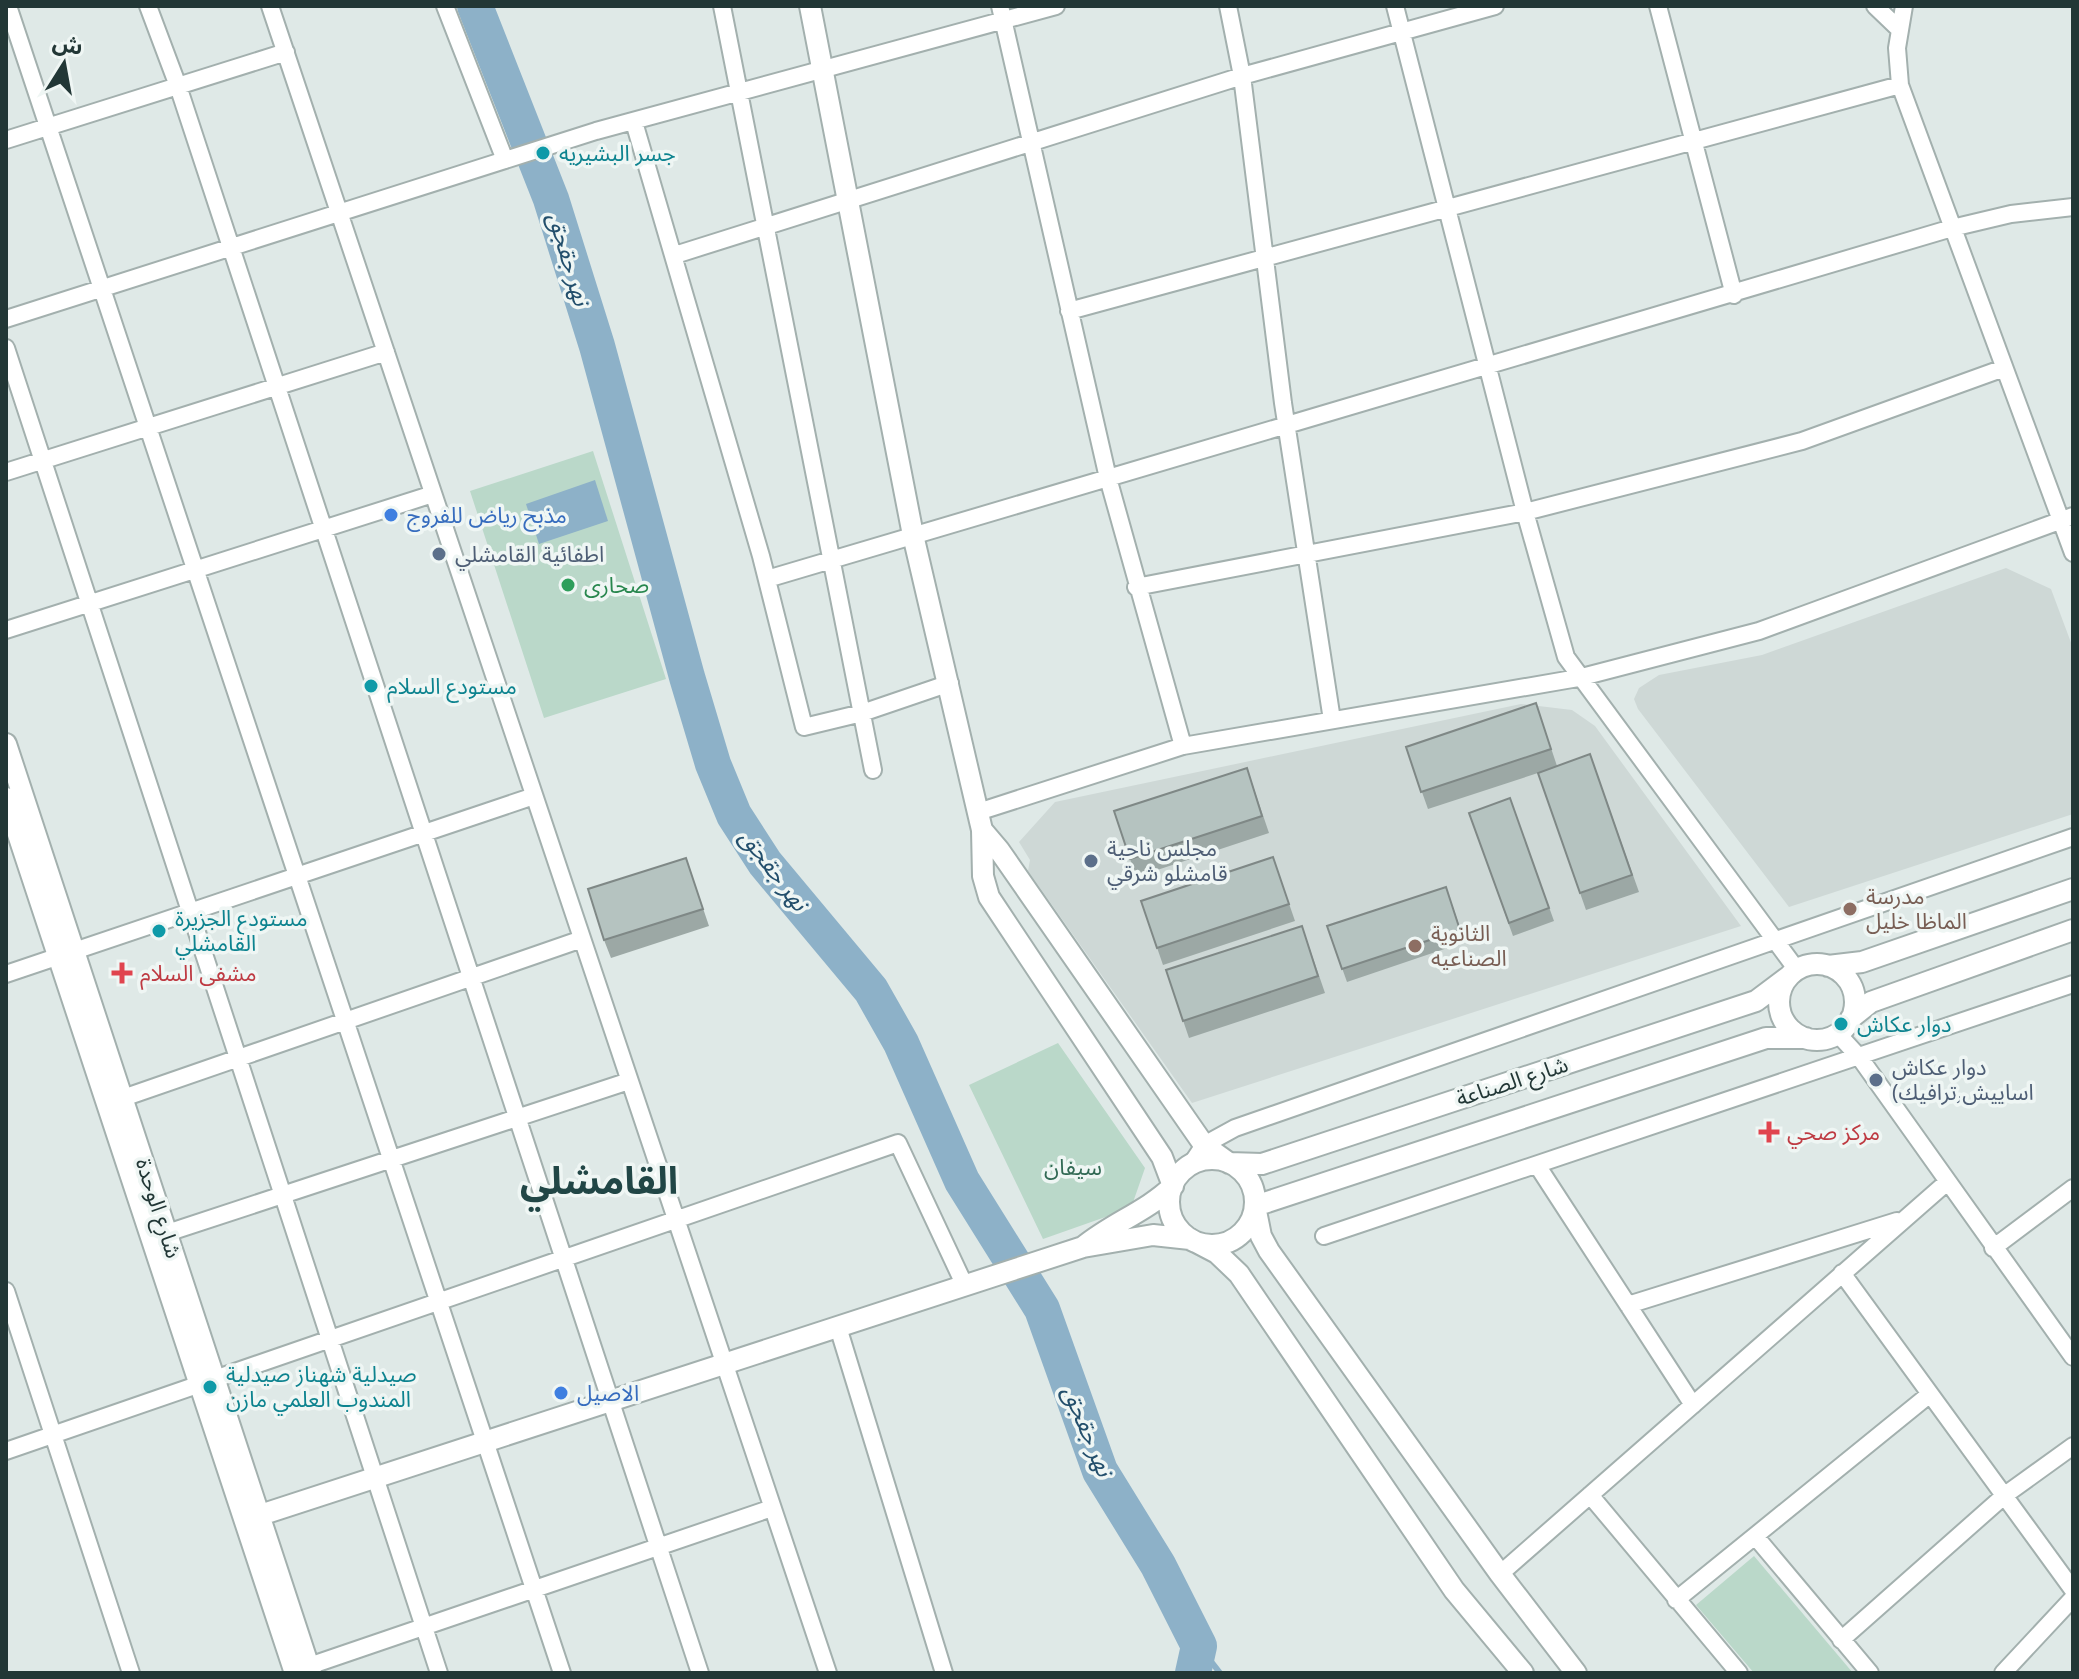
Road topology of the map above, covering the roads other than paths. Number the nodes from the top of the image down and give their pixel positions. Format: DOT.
graph roads {
  1 [pos="8,6"];
  2 [pos="148,6"];
  3 [pos="270,6"];
  4 [pos="445,6"];
  5 [pos="722,6"];
  6 [pos="810,6"];
  7 [pos="1056,6"];
  8 [pos="1228,6"];
  9 [pos="1395,6"];
  10 [pos="1495,6"];
  11 [pos="1658,6"];
  12 [pos="1875,6"];
  13 [pos="1904,6"];
  14 [pos="1001,13"];
  15 [pos="1899,29"];
  16 [pos="1401,35"];
  17 [pos="286,52"];
  18 [pos="822,68"];
  19 [pos="1242,76"];
  20 [pos="1900,85"];
  21 [pos="178,86"];
  22 [pos="738,91"];
  23 [pos="634,122"];
  24 [pos="48,127"];
  25 [pos="6,140"];
  26 [pos="1692,141"];
  27 [pos="1033,142"];
  28 [pos="505,160"];
  29 [pos="847,200"];
  30 [pos="2073,207"];
  31 [pos="1448,209"];
  32 [pos="339,211"];
  33 [pos="768,226"];
  34 [pos="1952,228"];
  35 [pos="231,247"];
  36 [pos="675,255"];
  37 [pos="1265,257"];
  38 [pos="102,289"];
  39 [pos="1734,295"];
  40 [pos="1069,311"];
  41 [pos="6,319"];
  42 [pos="6,348"];
  43 [pos="386,352"];
  44 [pos="1490,365"];
  45 [pos="2004,368"];
  46 [pos="277,387"];
  47 [pos="1287,426"];
  48 [pos="148,428"];
  49 [pos="43,461"];
  50 [pos="6,472"];
  51 [pos="1108,478"];
  52 [pos="433,494"];
  53 [pos="1525,512"];
  54 [pos="2068,518"];
  55 [pos="325,531"];
  56 [pos="913,535"];
  57 [pos="2073,553"];
  58 [pos="1306,556"];
  59 [pos="833,563"];
  60 [pos="196,571"];
  61 [pos="767,579"];
  62 [pos="1136,587"];
  63 [pos="90,604"];
  64 [pos="6,630"];
  65 [pos="1578,678"];
  66 [pos="950,683"];
  67 [pos="862,713"];
  68 [pos="1332,720"];
  69 [pos="6,744"];
  70 [pos="1183,746"];
  71 [pos="873,770"];
  72 [pos="534,796"];
  73 [pos="6,798"];
  74 [pos="980,821"];
  75 [pos="424,833"];
  76 [pos="2073,837"];
  77 [pos="297,876"];
  78 [pos="2073,889"];
  79 [pos="190,912"];
  80 [pos="2073,930"];
  81 [pos="582,939"];
  82 [pos="1776,940"];
  83 [pos="66,954"];
  84 [pos="1828,966"];
  85 [pos="1792,973"];
  86 [pos="6,974"];
  87 [pos="471,978"];
  88 [pos="2073,984"];
  89 [pos="345,1021"];
  90 [pos="1844,1026"];
  91 [pos="1806,1038"];
  92 [pos="238,1058"];
  93 [pos="1860,1058"];
  94 [pos="629,1081"];
  95 [pos="123,1098"];
  96 [pos="518,1118"];
  97 [pos="1204,1145"];
  98 [pos="391,1159"];
  99 [pos="1229,1163"];
  100 [pos="1537,1165"];
  101 [pos="1190,1166"];
  102 [pos="1946,1183"];
  103 [pos="1173,1186"];
  104 [pos="2073,1188"];
  105 [pos="283,1195"];
  106 [pos="1255,1206"];
  107 [pos="1906,1218"];
  108 [pos="676,1219"];
  109 [pos="167,1233"];
  110 [pos="1324,1236"];
  111 [pos="1193,1240"];
  112 [pos="1083,1247"];
  113 [pos="1993,1248"];
  114 [pos="563,1258"];
  115 [pos="1842,1273"];
  116 [pos="972,1283"];
  117 [pos="6,1291"];
  118 [pos="439,1301"];
  119 [pos="1628,1305"];
  120 [pos="838,1327"];
  121 [pos="330,1339"];
  122 [pos="2073,1357"];
  123 [pos="724,1363"];
  124 [pos="207,1381"];
  125 [pos="1930,1394"];
  126 [pos="611,1401"];
  127 [pos="1693,1405"];
  128 [pos="53,1434"];
  129 [pos="485,1442"];
  130 [pos="2073,1446"];
  131 [pos="6,1451"];
  132 [pos="375,1478"];
  133 [pos="1590,1495"];
  134 [pos="2005,1495"];
  135 [pos="772,1508"];
  136 [pos="252,1518"];
  137 [pos="1755,1536"];
  138 [pos="659,1547"];
  139 [pos="1500,1574"];
  140 [pos="534,1589"];
  141 [pos="2073,1590"];
  142 [pos="2073,1598"];
  143 [pos="1676,1600"];
  144 [pos="424,1627"];
  145 [pos="1841,1640"];
  146 [pos="305,1671"];
  147 [pos="131,1673"];
  148 [pos="439,1673"];
  149 [pos="562,1673"];
  150 [pos="700,1673"];
  151 [pos="828,1673"];
  152 [pos="944,1673"];
  153 [pos="1523,1673"];
  154 [pos="1576,1673"];
  155 [pos="1739,1673"];
  156 [pos="1870,1673"];
  157 [pos="2003,1673"];
  1 -- 24 [label="street"];
  2 -- 21 [label="street"];
  3 -- 17 [label="street"];
  4 -- 28 [label="street"];
  5 -- 22 [label="street"];
  6 -- 18 [label="street"];
  7 -- 14 [label="street"];
  8 -- 19 [label="street"];
  9 -- 16 [label="street"];
  10 -- 16 [label="street"];
  11 -- 26 [label="street"];
  12 -- 15 [label="street"];
  13 -- 15 [label="street"];
  14 -- 18 [label="street"];
  14 -- 27 [label="street"];
  15 -- 20 [label="street"];
  16 -- 19 [label="street"];
  16 -- 31 [label="street"];
  17 -- 21 [label="street"];
  17 -- 32 [label="street"];
  18 -- 22 [label="street"];
  18 -- 29 [label="street"];
  19 -- 27 [label="street"];
  19 -- 37 [label="street"];
  20 -- 26 [label="street"];
  20 -- 34 [label="street"];
  21 -- 24 [label="street"];
  21 -- 35 [label="street"];
  22 -- 23 [label="street"];
  22 -- 33 [label="street"];
  23 -- 28 [label="street"];
  23 -- 36 [label="street"];
  24 -- 25 [label="street"];
  24 -- 38 [label="street"];
  26 -- 31 [label="street"];
  26 -- 39 [label="street"];
  27 -- 29 [label="street"];
  27 -- 40 [label="street"];
  28 -- 32 [label="street"];
  29 -- 33 [label="street"];
  29 -- 56 [label="street"];
  30 -- 34 [label="street"];
  31 -- 37 [label="street"];
  31 -- 44 [label="street"];
  32 -- 35 [label="street"];
  32 -- 43 [label="street"];
  33 -- 36 [label="street"];
  33 -- 59 [label="street"];
  34 -- 39 [label="street"];
  34 -- 45 [label="street"];
  35 -- 38 [label="street"];
  35 -- 46 [label="street"];
  36 -- 61 [label="street"];
  37 -- 40 [label="street"];
  37 -- 47 [label="street"];
  38 -- 41 [label="street"];
  38 -- 48 [label="street"];
  39 -- 44 [label="street"];
  40 -- 51 [label="street"];
  42 -- 49 [label="street"];
  43 -- 46 [label="street"];
  43 -- 52 [label="street"];
  44 -- 47 [label="street"];
  44 -- 53 [label="street"];
  45 -- 53 [label="street"];
  45 -- 54 [label="street"];
  46 -- 48 [label="street"];
  46 -- 55 [label="street"];
  47 -- 51 [label="street"];
  47 -- 58 [label="street"];
  48 -- 49 [label="street"];
  48 -- 60 [label="street"];
  49 -- 50 [label="street"];
  49 -- 63 [label="street"];
  51 -- 56 [label="street"];
  51 -- 62 [label="street"];
  52 -- 55 [label="street"];
  52 -- 72 [label="street"];
  53 -- 58 [label="street"];
  53 -- 65 [label="street"];
  54 -- 57 [label="street"];
  54 -- 65 [label="street"];
  55 -- 60 [label="street"];
  55 -- 75 [label="street"];
  56 -- 59 [label="street"];
  56 -- 66 [label="street"];
  58 -- 62 [label="street"];
  58 -- 68 [label="street"];
  59 -- 61 [label="street"];
  59 -- 67 [label="street"];
  60 -- 63 [label="street"];
  60 -- 77 [label="street"];
  61 -- 67 [label="street"];
  62 -- 70 [label="street"];
  63 -- 64 [label="street"];
  63 -- 79 [label="street"];
  65 -- 68 [label="street"];
  65 -- 82 [label="street"];
  66 -- 67 [label="street"];
  66 -- 74 [label="street"];
  67 -- 71 [label="street"];
  68 -- 70 [label="street"];
  69 -- 83 [label="street, شارع الوحدة"];
  70 -- 74 [label="street"];
  72 -- 75 [label="street"];
  72 -- 81 [label="street"];
  73 -- 83 [label="street, شارع الوحدة"];
  74 -- 97 [label="street"];
  74 -- 103 [label="street"];
  75 -- 77 [label="street"];
  75 -- 87 [label="street"];
  76 -- 82 [label="street"];
  77 -- 79 [label="street"];
  77 -- 89 [label="street"];
  78 -- 84 [label="street"];
  79 -- 83 [label="street"];
  79 -- 92 [label="street"];
  80 -- 90 [label="street"];
  81 -- 87 [label="street"];
  81 -- 94 [label="street"];
  82 -- 85 [label="street"];
  82 -- 97 [label="street"];
  83 -- 86 [label="street"];
  83 -- 95 [label="street, شارع الوحدة"];
  83 -- 124 [label="street, شارع الوحدة"];
  84 -- 85 [label="street"];
  84 -- 90 [label="street"];
  85 -- 91 [label="street"];
  85 -- 99 [label="street, شارع الصناعة"];
  87 -- 89 [label="street"];
  87 -- 96 [label="street"];
  88 -- 93 [label="street"];
  89 -- 92 [label="street"];
  89 -- 98 [label="street"];
  90 -- 91 [label="street"];
  90 -- 93 [label="street"];
  91 -- 106 [label="street"];
  92 -- 95 [label="street"];
  92 -- 105 [label="street"];
  93 -- 100 [label="street"];
  93 -- 102 [label="street"];
  94 -- 96 [label="street"];
  94 -- 108 [label="street"];
  95 -- 109 [label="street, شارع الوحدة"];
  96 -- 98 [label="street"];
  96 -- 114 [label="street"];
  97 -- 99 [label="street"];
  97 -- 101 [label="street"];
  98 -- 105 [label="street"];
  98 -- 118 [label="street"];
  99 -- 101 [label="street"];
  99 -- 106 [label="street"];
  100 -- 110 [label="street"];
  100 -- 119 [label="street"];
  101 -- 103 [label="street"];
  102 -- 107 [label="street"];
  102 -- 113 [label="street"];
  103 -- 111 [label="street"];
  103 -- 112 [label="street"];
  104 -- 113 [label="street"];
  105 -- 109 [label="street"];
  105 -- 121 [label="street"];
  106 -- 111 [label="street"];
  106 -- 139 [label="street"];
  107 -- 115 [label="street"];
  107 -- 119 [label="street"];
  108 -- 114 [label="street"];
  108 -- 116 [label="street"];
  108 -- 123 [label="street"];
  109 -- 124 [label="street, شارع الوحدة"];
  111 -- 112 [label="street"];
  111 -- 153 [label="street"];
  112 -- 116 [label="street"];
  113 -- 122 [label="street"];
  114 -- 118 [label="street"];
  114 -- 126 [label="street"];
  115 -- 125 [label="street"];
  115 -- 127 [label="street"];
  116 -- 120 [label="street"];
  117 -- 128 [label="street"];
  118 -- 121 [label="street"];
  118 -- 129 [label="street"];
  119 -- 127 [label="street"];
  120 -- 123 [label="street"];
  120 -- 152 [label="street"];
  121 -- 124 [label="street"];
  121 -- 132 [label="street"];
  123 -- 126 [label="street"];
  123 -- 135 [label="street"];
  124 -- 128 [label="street"];
  124 -- 136 [label="street, شارع الوحدة"];
  125 -- 134 [label="street"];
  125 -- 137 [label="street"];
  126 -- 129 [label="street"];
  126 -- 138 [label="street"];
  127 -- 133 [label="street"];
  128 -- 131 [label="street"];
  128 -- 147 [label="street"];
  129 -- 132 [label="street"];
  129 -- 140 [label="street"];
  130 -- 134 [label="street"];
  132 -- 136 [label="street"];
  132 -- 144 [label="street"];
  133 -- 139 [label="street"];
  133 -- 143 [label="street"];
  134 -- 141 [label="street"];
  134 -- 145 [label="street"];
  135 -- 138 [label="street"];
  135 -- 151 [label="street"];
  136 -- 146 [label="street, شارع الوحدة"];
  137 -- 143 [label="street"];
  137 -- 145 [label="street"];
  138 -- 140 [label="street"];
  138 -- 150 [label="street"];
  139 -- 154 [label="street"];
  140 -- 144 [label="street"];
  140 -- 149 [label="street"];
  142 -- 157 [label="street"];
  143 -- 155 [label="street"];
  144 -- 146 [label="street"];
  144 -- 148 [label="street"];
  145 -- 156 [label="street"];
}
